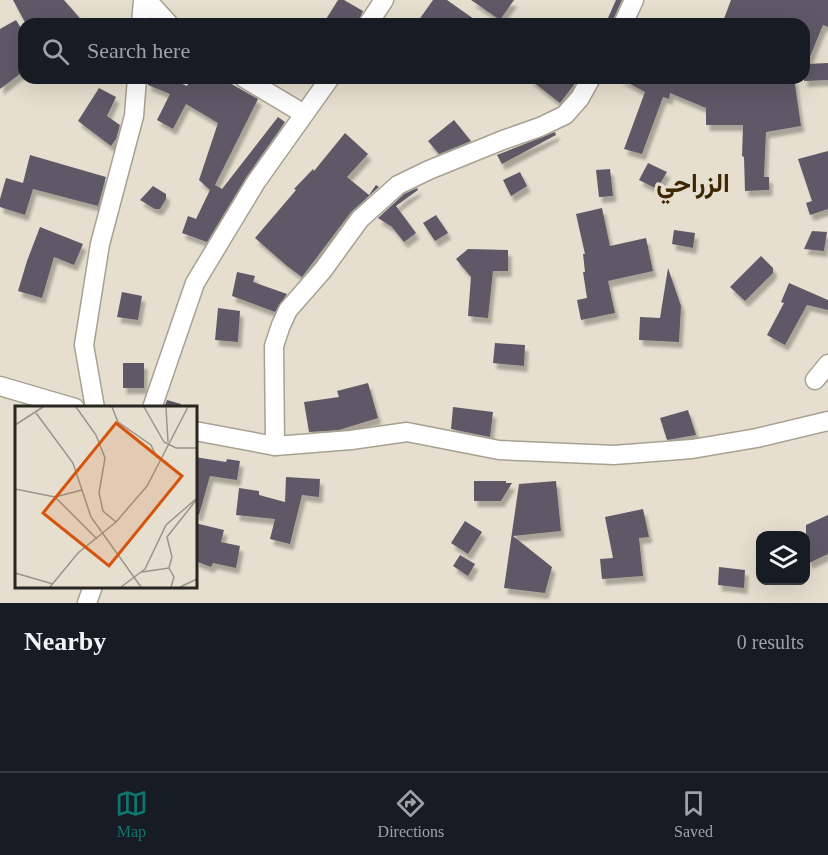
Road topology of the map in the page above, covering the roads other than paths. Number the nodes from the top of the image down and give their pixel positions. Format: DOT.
graph roads {
  1 [pos="145,0"];
  2 [pos="384,0"];
  3 [pos="634,0"];
  4 [pos="142,18"];
  5 [pos="163,18"];
  6 [pos="372,18"];
  7 [pos="626,18"];
  8 [pos="137,84"];
  9 [pos="254,84"];
  10 [pos="326,84"];
  11 [pos="588,84"];
  12 [pos="304,114"];
  13 [pos="828,364"];
  14 [pos="815,380"];
  15 [pos="0,386"];
  16 [pos="68,406"];
  17 [pos="95,406"];
  18 [pos="153,406"];
  19 [pos="828,421"];
  20 [pos="196,431"];
  21 [pos="275,446"];
  22 [pos="92,588"];
  23 [pos="87,603"];
  1 -- 4 [label="street"];
  1 -- 5 [label="street"];
  2 -- 6 [label="street"];
  3 -- 7 [label="street"];
  8 -- 17 [label="street"];
  9 -- 12 [label="street"];
  10 -- 12 [label="street"];
  11 -- 21 [label="street"];
  12 -- 18 [label="street"];
  13 -- 14 [label="street"];
  15 -- 16 [label="street"];
  19 -- 21 [label="street"];
  20 -- 21 [label="street"];
  22 -- 23 [label="street"];
}
